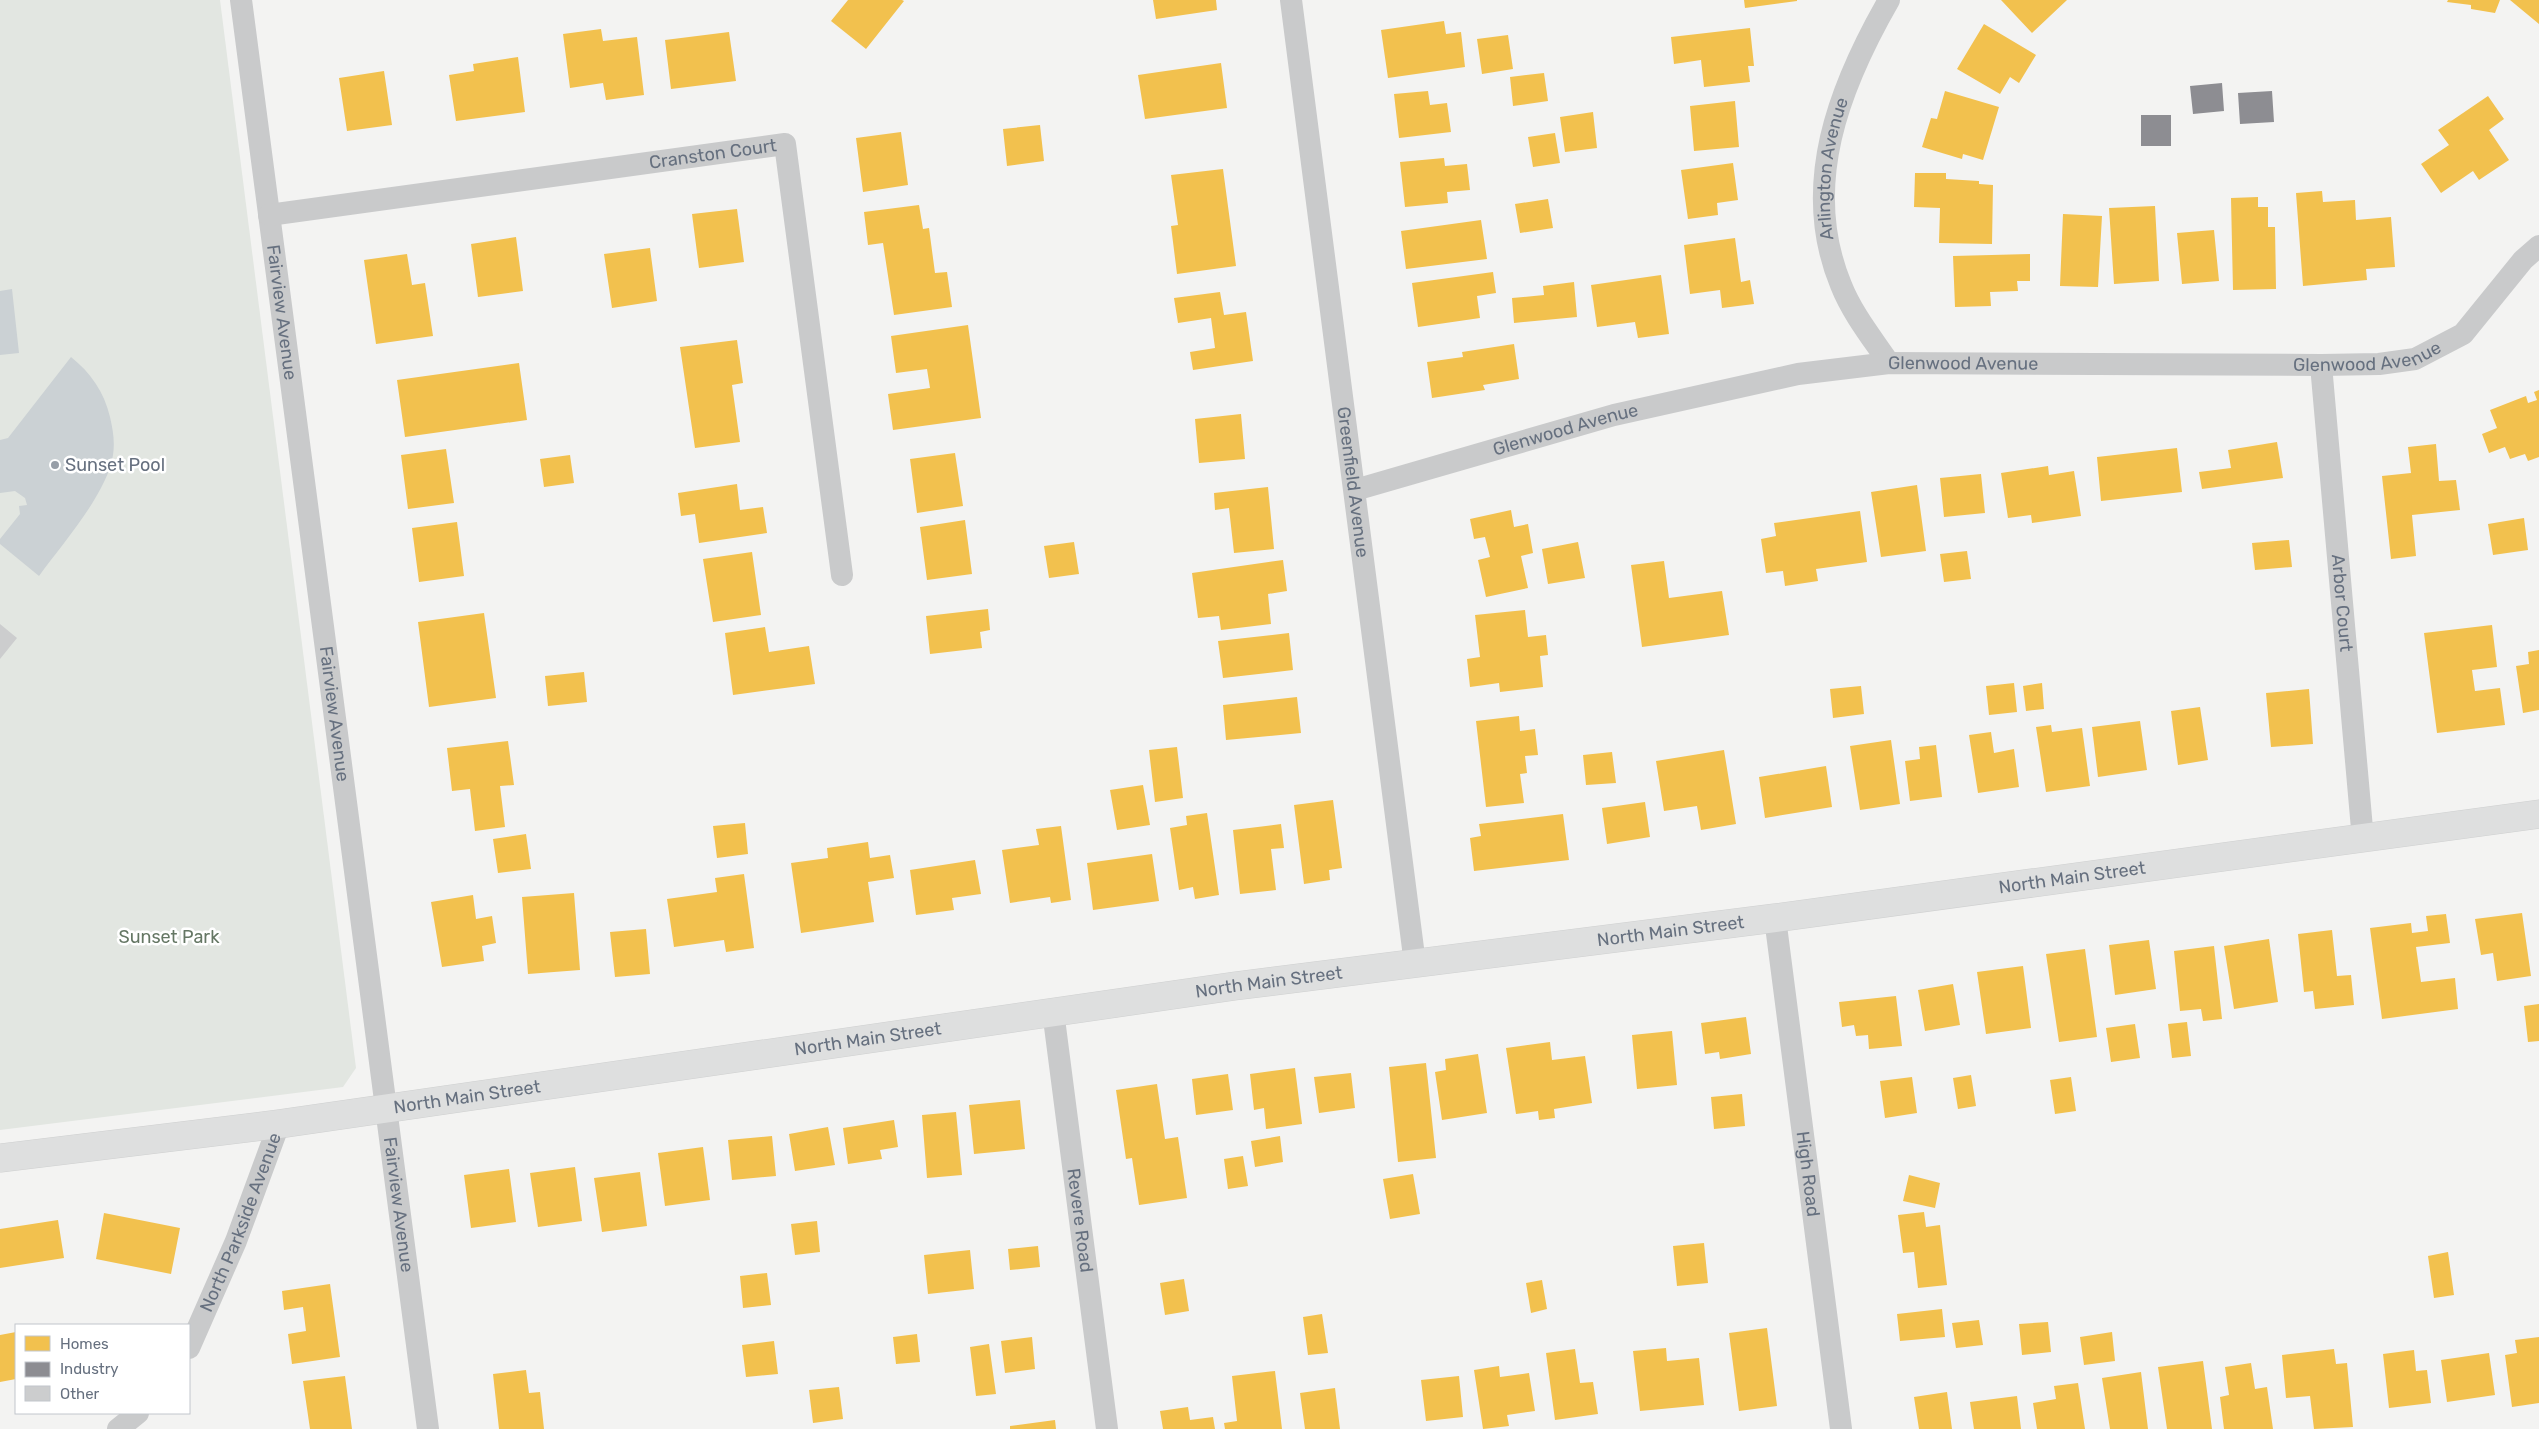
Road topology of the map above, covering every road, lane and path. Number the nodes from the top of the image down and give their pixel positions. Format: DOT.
graph roads {
  1 [pos="241,0"];
  2 [pos="1291,0"];
  3 [pos="1889,0"];
  4 [pos="269,215"];
  5 [pos="2539,246"];
  6 [pos="1889,363"];
  7 [pos="2322,365"];
  8 [pos="1355,490"];
  9 [pos="842,575"];
  10 [pos="2539,814"];
  11 [pos="2363,840"];
  12 [pos="1776,918"];
  13 [pos="1415,964"];
  14 [pos="1053,1011"];
  15 [pos="385,1107"];
  16 [pos="279,1124"];
  17 [pos="0,1158"];
  18 [pos="190,1346"];
  19 [pos="137,1414"];
  20 [pos="118,1429"];
  21 [pos="428,1429"];
  22 [pos="1107,1429"];
  23 [pos="1841,1429"];
  1 -- 4 [label="street, Fairview Avenue"];
  2 -- 8 [label="street, Greenfield Avenue"];
  3 -- 6 [label="street, Arlington Avenue"];
  4 -- 9 [label="street, Cranston Court"];
  4 -- 15 [label="street, Fairview Avenue"];
  5 -- 7 [label="street, Glenwood Avenue"];
  6 -- 7 [label="street, Glenwood Avenue"];
  6 -- 8 [label="street, Glenwood Avenue"];
  7 -- 11 [label="street, Arbor Court"];
  8 -- 13 [label="street, Greenfield Avenue"];
  10 -- 11 [label="street, North Main Street"];
  11 -- 12 [label="street, North Main Street"];
  12 -- 13 [label="street, North Main Street"];
  12 -- 23 [label="street, High Road"];
  13 -- 14 [label="street, North Main Street"];
  14 -- 15 [label="street, North Main Street"];
  14 -- 22 [label="street, Revere Road"];
  15 -- 16 [label="street, North Main Street"];
  15 -- 21 [label="street, Fairview Avenue"];
  16 -- 17 [label="street, North Main Street"];
  16 -- 18 [label="street, North Parkside Avenue"];
  19 -- 20 [label="street"];
}
